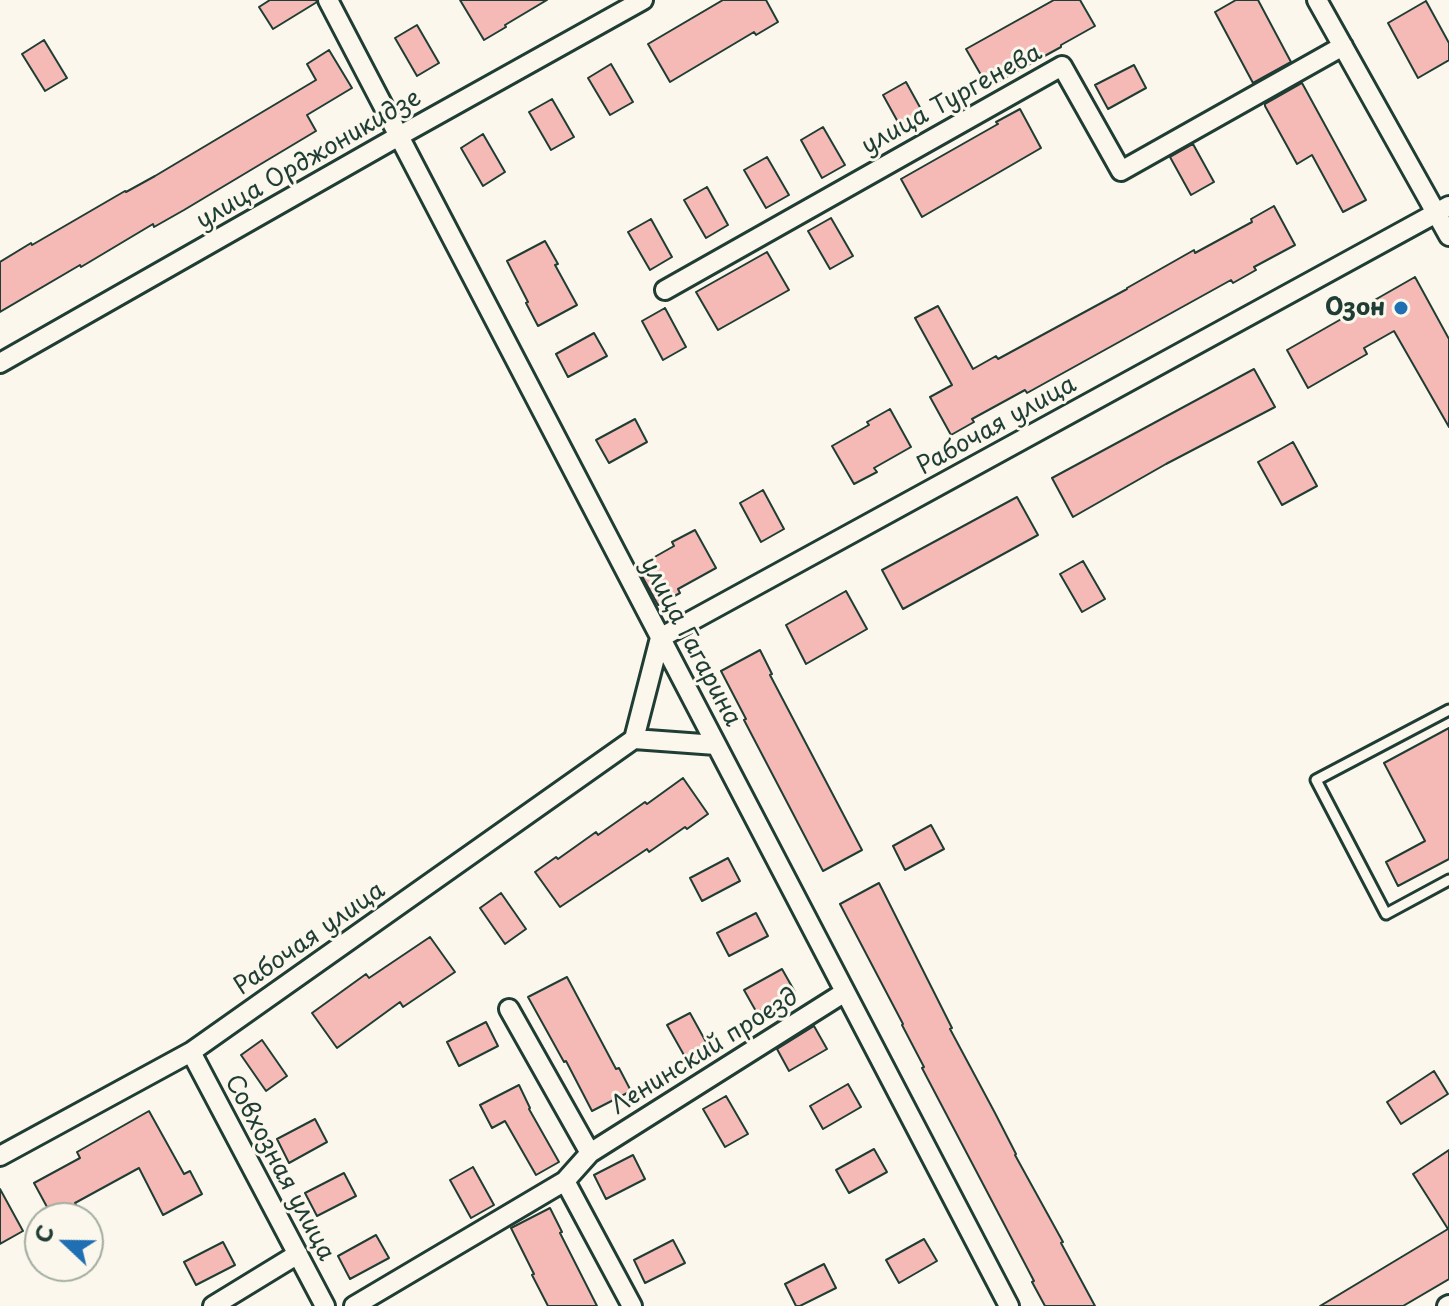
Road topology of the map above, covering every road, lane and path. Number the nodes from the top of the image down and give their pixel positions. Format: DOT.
graph roads {
  1 [pos="328,0"];
  2 [pos="643,0"];
  3 [pos="1317,0"];
  4 [pos="1343,46"];
  5 [pos="399,136"];
  6 [pos="1443,210"];
  7 [pos="1449,236"];
  8 [pos="665,290"];
  9 [pos="0,363"];
  10 [pos="660,638"];
  11 [pos="1449,710"];
  12 [pos="634,739"];
  13 [pos="716,745"];
  14 [pos="1449,880"];
  15 [pos="845,992"];
  16 [pos="509,1009"];
  17 [pos="191,1052"];
  18 [pos="1,1153"];
  19 [pos="590,1153"];
  20 [pos="565,1181"];
  21 [pos="298,1254"];
  22 [pos="213,1306"];
  23 [pos="325,1306"];
  24 [pos="354,1306"];
  25 [pos="632,1306"];
  26 [pos="1009,1306"];
  1 -- 5 [label="street, улица Гагарина"];
  2 -- 5 [label="street, улица Орджоникидзе"];
  3 -- 4 [label="street"];
  4 -- 6 [label="street"];
  4 -- 8 [label="street, улица Тургенева"];
  5 -- 9 [label="street, улица Орджоникидзе"];
  5 -- 10 [label="street, улица Гагарина"];
  6 -- 7 [label="street"];
  6 -- 10 [label="street, Рабочая улица"];
  10 -- 12 [label="street"];
  10 -- 13 [label="street, улица Гагарина"];
  11 -- 14 [label="lane"];
  12 -- 13 [label="street"];
  12 -- 17 [label="street, Рабочая улица"];
  13 -- 15 [label="street, улица Гагарина"];
  15 -- 19 [label="street, Ленинский проезд"];
  15 -- 26 [label="street, улица Гагарина"];
  16 -- 19 [label="street"];
  17 -- 18 [label="street, Рабочая улица"];
  17 -- 21 [label="street, Совхозная улица"];
  19 -- 20 [label="street, Ленинский проезд"];
  20 -- 24 [label="street, Ленинский проезд"];
  20 -- 25 [label="street"];
  21 -- 22 [label="street"];
  21 -- 23 [label="street, Совхозная улица"];
}
